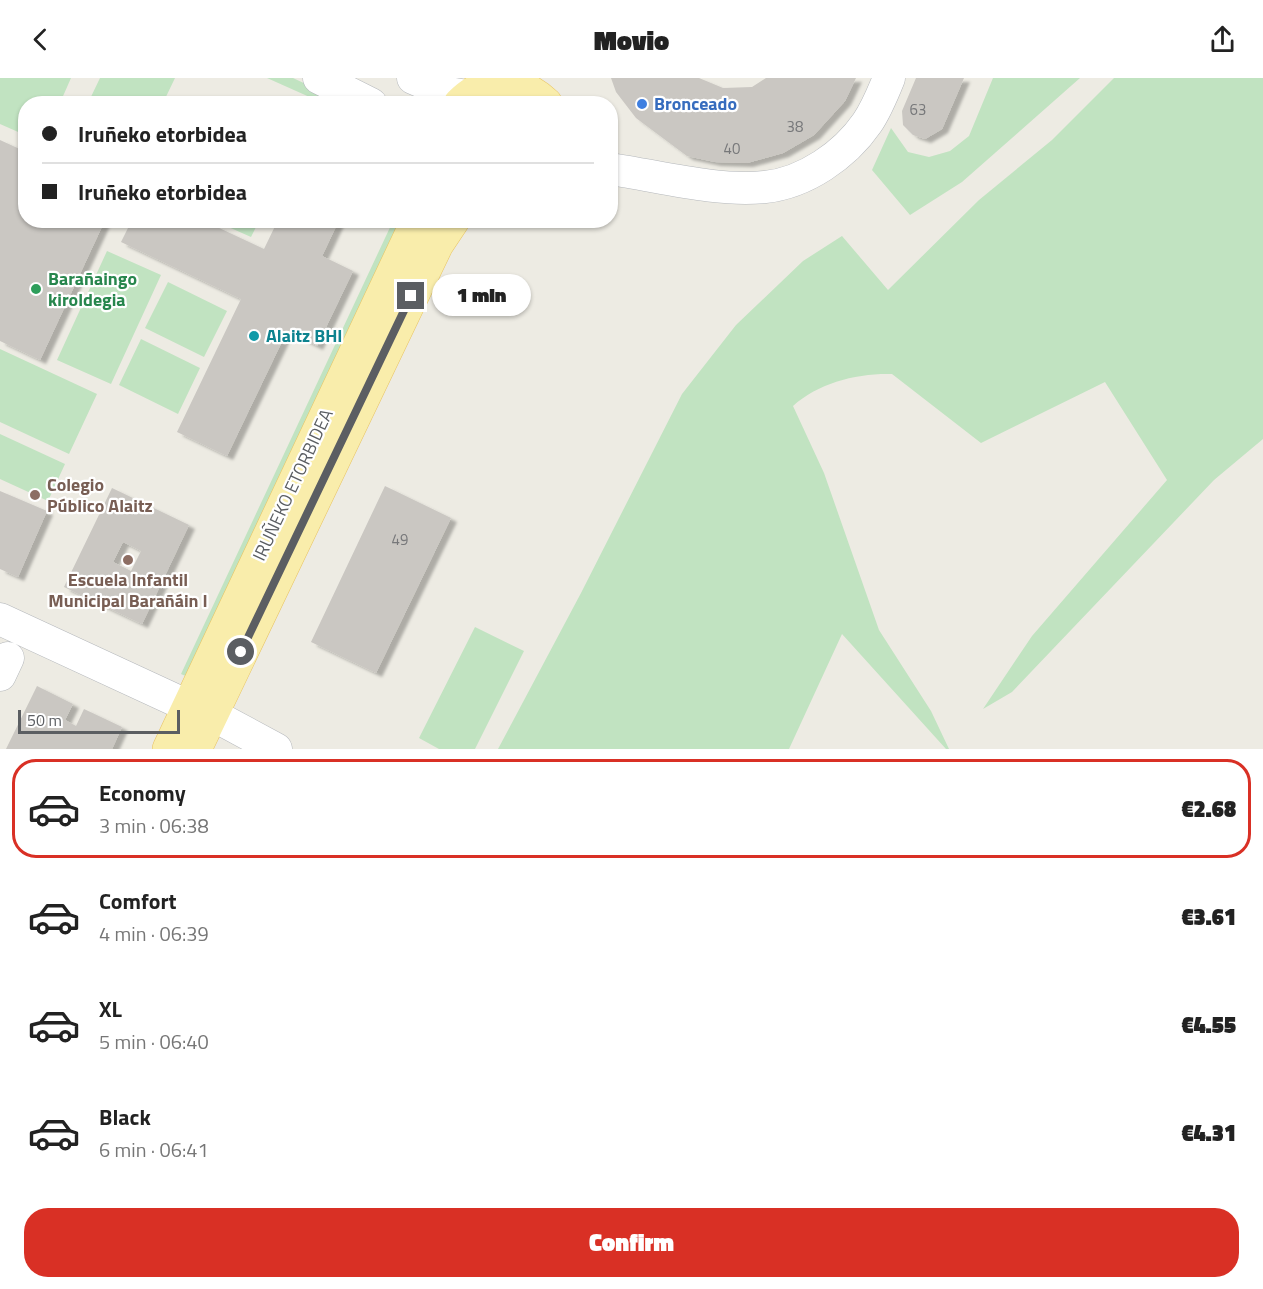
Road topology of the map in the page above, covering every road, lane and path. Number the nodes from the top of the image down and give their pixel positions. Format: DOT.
graph roads {
  1 [pos="319,78"];
  2 [pos="413,78"];
  3 [pos="889,78"];
  4 [pos="506,81"];
  5 [pos="544,93"];
  6 [pos="355,96"];
  7 [pos="455,96"];
  8 [pos="470,96"];
  9 [pos="618,170"];
  10 [pos="414,228"];
  11 [pos="447,228"];
  12 [pos="0,619"];
  13 [pos="200,710"];
  14 [pos="169,749"];
  15 [pos="195,749"];
  16 [pos="276,749"];
  1 -- 6 [label="street"];
  2 -- 7 [label="street"];
  3 -- 9 [label="street"];
  4 -- 5 [label="main road"];
  4 -- 8 [label="main road"];
  10 -- 13 [label="main road, IRUÑEKO ETORBIDEA"];
  11 -- 13 [label="main road, IRUÑEKO ETORBIDEA"];
  12 -- 13 [label="street"];
  13 -- 14 [label="main road, IRUÑEKO ETORBIDEA"];
  13 -- 15 [label="main road, IRUÑEKO ETORBIDEA"];
  13 -- 16 [label="street"];
}
